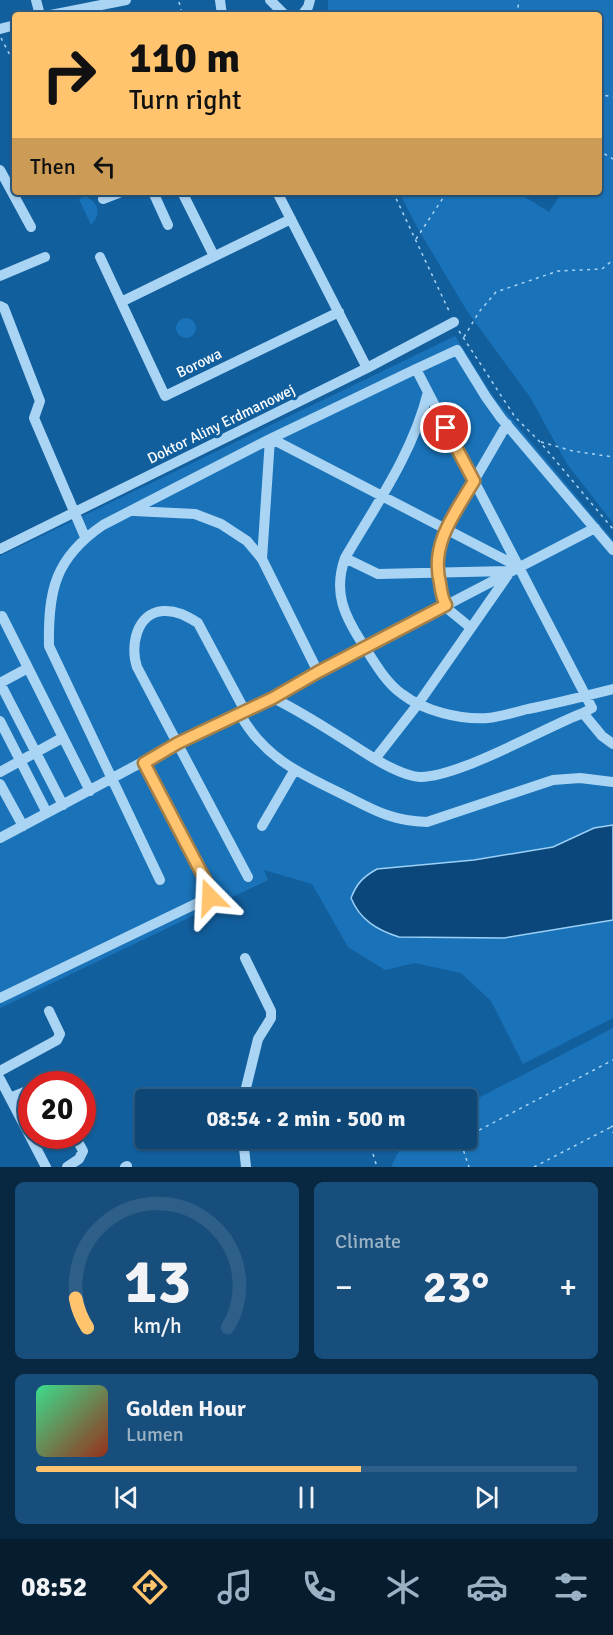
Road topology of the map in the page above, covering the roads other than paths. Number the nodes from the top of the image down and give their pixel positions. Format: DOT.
graph roads {
  1 [pos="126,0"];
  2 [pos="270,0"];
  3 [pos="66,12"];
  4 [pos="282,12"];
  5 [pos="0,170"];
  6 [pos="12,192"];
  7 [pos="13,195"];
  8 [pos="113,195"];
  9 [pos="154,195"];
  10 [pos="183,195"];
  11 [pos="279,195"];
  12 [pos="103,199"];
  13 [pos="291,219"];
  14 [pos="168,225"];
  15 [pos="31,228"];
  16 [pos="213,256"];
  17 [pos="45,257"];
  18 [pos="100,257"];
  19 [pos="0,276"];
  20 [pos="121,302"];
  21 [pos="0,306"];
  22 [pos="339,312"];
  23 [pos="454,322"];
  24 [pos="367,368"];
  25 [pos="416,369"];
  26 [pos="428,392"];
  27 [pos="507,424"];
  28 [pos="271,439"];
  29 [pos="474,481"];
  30 [pos="381,495"];
  31 [pos="131,511"];
  32 [pos="74,514"];
  33 [pos="595,528"];
  34 [pos="446,530"];
  35 [pos="85,537"];
  36 [pos="0,549"];
  37 [pos="613,550"];
  38 [pos="262,558"];
  39 [pos="345,558"];
  40 [pos="515,569"];
  41 [pos="437,573"];
  42 [pos="446,605"];
  43 [pos="0,617"];
  44 [pos="471,628"];
  45 [pos="5,635"];
  46 [pos="365,648"];
  47 [pos="28,668"];
  48 [pos="318,672"];
  49 [pos="0,683"];
  50 [pos="613,689"];
  51 [pos="586,696"];
  52 [pos="273,698"];
  53 [pos="418,704"];
  54 [pos="243,713"];
  55 [pos="584,713"];
  56 [pos="0,721"];
  57 [pos="62,738"];
  58 [pos="178,743"];
  59 [pos="613,744"];
  60 [pos="36,752"];
  61 [pos="375,759"];
  62 [pos="20,761"];
  63 [pos="144,763"];
  64 [pos="294,771"];
  65 [pos="0,772"];
  66 [pos="111,780"];
  67 [pos="613,782"];
  68 [pos="0,784"];
  69 [pos="90,791"];
  70 [pos="63,805"];
  71 [pos="47,813"];
  72 [pos="23,826"];
  73 [pos="262,826"];
  74 [pos="0,838"];
  75 [pos="248,877"];
  76 [pos="160,880"];
  77 [pos="245,958"];
  78 [pos="0,998"];
  79 [pos="49,1011"];
  80 [pos="0,1071"];
  81 [pos="0,1079"];
  82 [pos="246,1089"];
  83 [pos="18,1095"];
  84 [pos="10,1098"];
  85 [pos="82,1149"];
  86 [pos="244,1149"];
  87 [pos="46,1167"];
  88 [pos="67,1167"];
  89 [pos="246,1167"];
  1 -- 3 [label="street"];
  2 -- 4 [label="street"];
  5 -- 6 [label="street"];
  7 -- 15 [label="street"];
  8 -- 12 [label="street"];
  9 -- 14 [label="street"];
  10 -- 16 [label="street"];
  11 -- 13 [label="street"];
  13 -- 16 [label="street"];
  13 -- 22 [label="street"];
  16 -- 20 [label="street"];
  17 -- 19 [label="street"];
  18 -- 20 [label="street, Borowa"];
  20 -- 22 [label="street, Borowa"];
  21 -- 32 [label="street"];
  22 -- 24 [label="street"];
  23 -- 24 [label="street, Doktor Aliny Erdmanowej"];
  24 -- 32 [label="street, Doktor Aliny Erdmanowej"];
  25 -- 26 [label="street"];
  25 -- 27 [label="street"];
  25 -- 28 [label="street"];
  26 -- 29 [label="street"];
  26 -- 30 [label="street"];
  27 -- 29 [label="street"];
  27 -- 33 [label="street"];
  28 -- 30 [label="street"];
  28 -- 31 [label="street"];
  28 -- 38 [label="street"];
  29 -- 34 [label="street"];
  29 -- 40 [label="street"];
  30 -- 34 [label="street"];
  30 -- 39 [label="street"];
  31 -- 35 [label="street"];
  31 -- 38 [label="street"];
  32 -- 35 [label="street"];
  32 -- 36 [label="street, Doktor Aliny Erdmanowej"];
  33 -- 37 [label="street"];
  33 -- 40 [label="street"];
  34 -- 40 [label="street"];
  34 -- 41 [label="street"];
  35 -- 66 [label="street"];
  38 -- 48 [label="street"];
  39 -- 41 [label="street"];
  39 -- 46 [label="street"];
  40 -- 41 [label="street"];
  40 -- 42 [label="street"];
  40 -- 44 [label="street"];
  40 -- 51 [label="street"];
  41 -- 42 [label="street"];
  42 -- 44 [label="street"];
  42 -- 46 [label="street"];
  43 -- 45 [label="street"];
  44 -- 53 [label="street"];
  45 -- 47 [label="street"];
  46 -- 48 [label="street"];
  46 -- 53 [label="street"];
  47 -- 49 [label="street"];
  47 -- 57 [label="street"];
  48 -- 52 [label="street"];
  49 -- 60 [label="street"];
  50 -- 51 [label="street"];
  51 -- 53 [label="street"];
  51 -- 55 [label="street"];
  52 -- 54 [label="street"];
  52 -- 61 [label="street"];
  53 -- 61 [label="street"];
  54 -- 58 [label="street"];
  54 -- 58 [label="street"];
  54 -- 64 [label="street"];
  55 -- 59 [label="street"];
  55 -- 61 [label="street"];
  56 -- 62 [label="street"];
  57 -- 60 [label="street"];
  57 -- 69 [label="street"];
  58 -- 63 [label="street"];
  58 -- 75 [label="street"];
  60 -- 62 [label="street"];
  60 -- 70 [label="street"];
  62 -- 65 [label="street"];
  62 -- 71 [label="street"];
  63 -- 66 [label="street"];
  63 -- 78 [label="street"];
  64 -- 67 [label="street"];
  64 -- 73 [label="street"];
  66 -- 69 [label="street"];
  66 -- 76 [label="street"];
  68 -- 72 [label="street"];
  69 -- 70 [label="street"];
  70 -- 71 [label="street"];
  71 -- 72 [label="street"];
  72 -- 74 [label="street"];
  77 -- 82 [label="street"];
  79 -- 80 [label="street"];
  81 -- 84 [label="street"];
  83 -- 84 [label="street"];
  84 -- 87 [label="street"];
  85 -- 88 [label="street"];
  86 -- 89 [label="street"];
}
